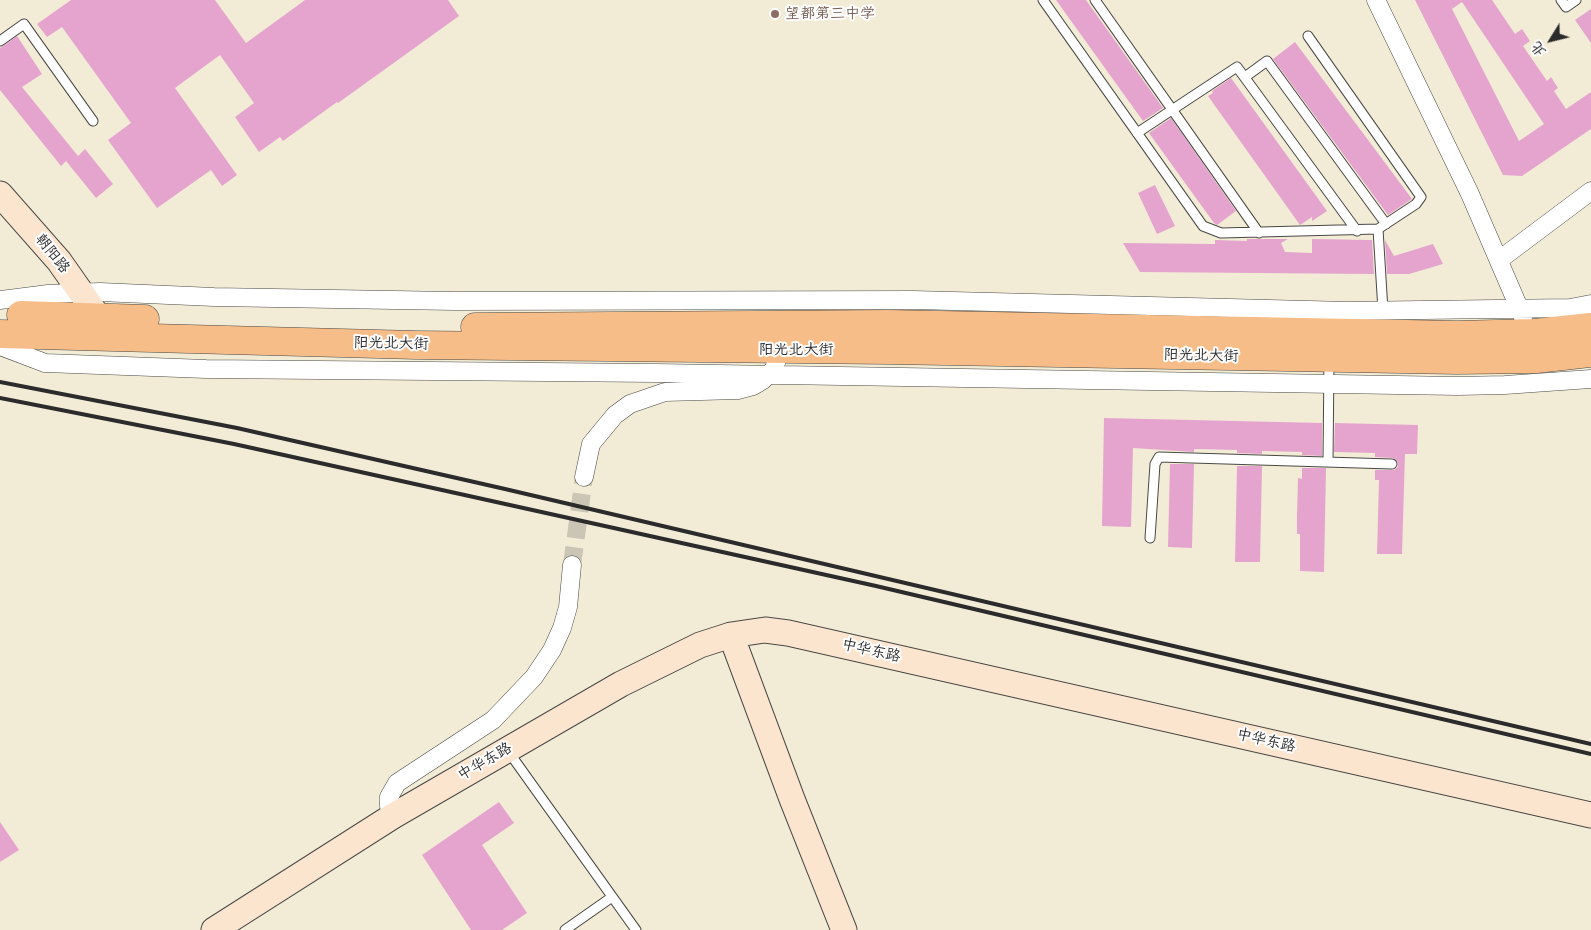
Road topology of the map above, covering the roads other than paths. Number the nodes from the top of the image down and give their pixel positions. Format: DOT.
graph roads {
  1 [pos="1043,0"];
  2 [pos="1095,0"];
  3 [pos="1376,0"];
  4 [pos="1561,0"];
  5 [pos="1576,0"];
  6 [pos="1308,36"];
  7 [pos="0,41"];
  8 [pos="1245,77"];
  9 [pos="1172,110"];
  10 [pos="93,120"];
  11 [pos="1137,133"];
  12 [pos="1591,192"];
  13 [pos="0,194"];
  14 [pos="1382,227"];
  15 [pos="1357,231"];
  16 [pos="1260,233"];
  17 [pos="1498,260"];
  18 [pos="81,293"];
  19 [pos="0,300"];
  20 [pos="1591,304"];
  21 [pos="1519,307"];
  22 [pos="1383,311"];
  23 [pos="0,314"];
  24 [pos="99,318"];
  25 [pos="1591,327"];
  26 [pos="1530,333"];
  27 [pos="0,334"];
  28 [pos="0,346"];
  29 [pos="780,350"];
  30 [pos="1591,353"];
  31 [pos="1329,358"];
  32 [pos="768,375"];
  33 [pos="1591,379"];
  34 [pos="1329,384"];
  35 [pos="1328,462"];
  36 [pos="1392,464"];
  37 [pos="584,477"];
  38 [pos="1150,538"];
  39 [pos="572,566"];
  40 [pos="731,635"];
  41 [pos="506,749"];
  42 [pos="1591,815"];
  43 [pos="393,816"];
  44 [pos="612,896"];
  45 [pos="214,930"];
  46 [pos="565,930"];
  47 [pos="636,930"];
  48 [pos="844,930"];
  1 -- 11 [label="lane"];
  2 -- 9 [label="lane"];
  3 -- 17 [label="street"];
  4 -- 5 [label="lane"];
  6 -- 14 [label="lane"];
  7 -- 10 [label="lane"];
  8 -- 9 [label="lane"];
  8 -- 14 [label="lane"];
  8 -- 15 [label="lane"];
  9 -- 11 [label="lane"];
  9 -- 16 [label="lane"];
  11 -- 16 [label="lane"];
  12 -- 17 [label="street"];
  13 -- 18 [label="street, 朝阳路"];
  14 -- 15 [label="lane"];
  14 -- 22 [label="lane"];
  15 -- 16 [label="lane"];
  17 -- 21 [label="street"];
  18 -- 19 [label="street"];
  18 -- 22 [label="street"];
  18 -- 24 [label="street, 朝阳路"];
  20 -- 21 [label="street"];
  21 -- 22 [label="street"];
  21 -- 26 [label="street"];
  23 -- 24 [label="highway, 阳光北大街"];
  24 -- 26 [label="highway, 阳光北大街"];
  25 -- 26 [label="highway, 阳光北大街"];
  27 -- 29 [label="highway, 阳光北大街"];
  28 -- 32 [label="street"];
  29 -- 31 [label="highway, 阳光北大街"];
  29 -- 32 [label="street"];
  30 -- 31 [label="highway, 阳光北大街"];
  31 -- 34 [label="lane"];
  32 -- 34 [label="street"];
  32 -- 37 [label="street"];
  33 -- 34 [label="street"];
  34 -- 35 [label="lane"];
  35 -- 36 [label="lane"];
  35 -- 38 [label="lane"];
  39 -- 43 [label="street"];
  40 -- 41 [label="street, 中华东路"];
  40 -- 42 [label="street, 中华东路"];
  40 -- 48 [label="street"];
  41 -- 43 [label="street, 中华东路"];
  41 -- 44 [label="lane"];
  43 -- 45 [label="street, 中华东路"];
  44 -- 46 [label="lane"];
  44 -- 47 [label="lane"];
}
